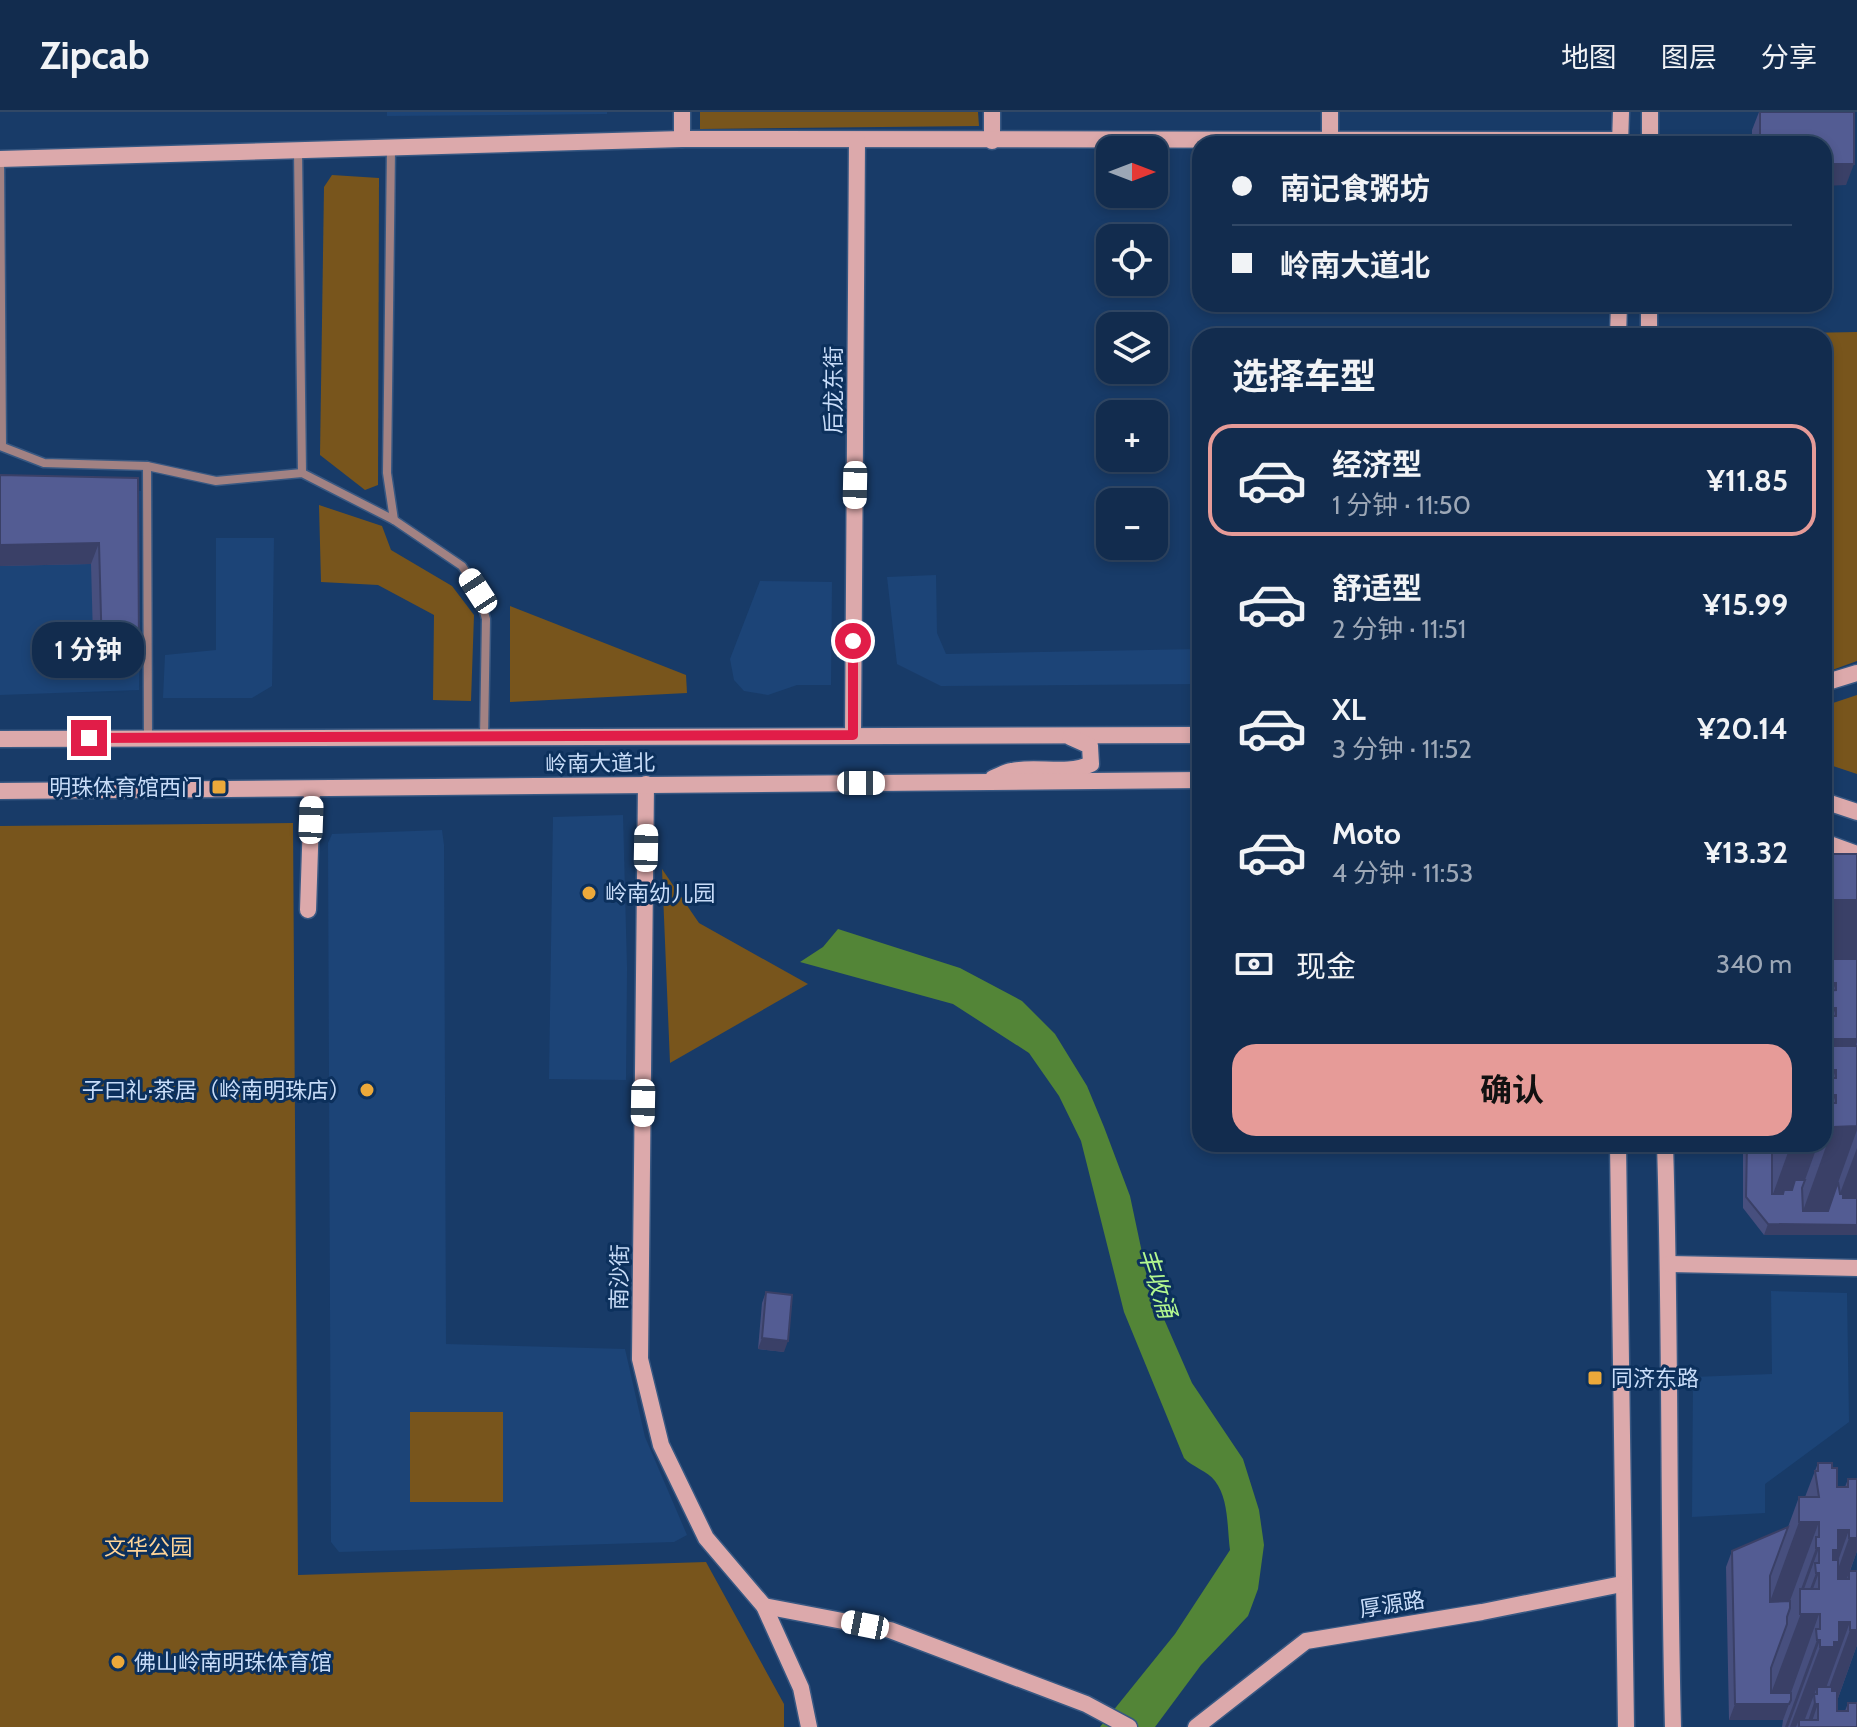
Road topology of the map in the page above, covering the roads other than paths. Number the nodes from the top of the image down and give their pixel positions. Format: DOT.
graph roads {
  1 [pos="682,112"];
  2 [pos="992,112"];
  3 [pos="1330,112"];
  4 [pos="1621,112"];
  5 [pos="1650,112"];
  6 [pos="1330,136"];
  7 [pos="1620,136"];
  8 [pos="1650,136"];
  9 [pos="682,139"];
  10 [pos="857,140"];
  11 [pos="992,141"];
  12 [pos="1192,141"];
  13 [pos="391,148"];
  14 [pos="298,151"];
  15 [pos="0,159"];
  16 [pos="1,446"];
  17 [pos="147,466"];
  18 [pos="302,473"];
  19 [pos="394,520"];
  20 [pos="1857,673"];
  21 [pos="1832,681"];
  22 [pos="853,735"];
  23 [pos="1066,735"];
  24 [pos="1192,735"];
  25 [pos="484,737"];
  26 [pos="148,738"];
  27 [pos="0,739"];
  28 [pos="1192,780"];
  29 [pos="984,782"];
  30 [pos="646,784"];
  31 [pos="312,789"];
  32 [pos="0,791"];
  33 [pos="1832,804"];
  34 [pos="1857,812"];
  35 [pos="1832,845"];
  36 [pos="1832,854"];
  37 [pos="1857,855"];
  38 [pos="308,910"];
  39 [pos="1618,1152"];
  40 [pos="1665,1152"];
  41 [pos="1669,1264"];
  42 [pos="1857,1268"];
  43 [pos="1622,1584"];
  44 [pos="764,1606"];
  45 [pos="809,1727"];
  46 [pos="1129,1727"];
  47 [pos="1196,1727"];
  48 [pos="1626,1727"];
  49 [pos="1673,1727"];
  1 -- 9 [label="street"];
  2 -- 11 [label="street"];
  3 -- 6 [label="street"];
  4 -- 7 [label="street"];
  5 -- 8 [label="street"];
  9 -- 10 [label="street"];
  9 -- 13 [label="street"];
  10 -- 11 [label="street"];
  10 -- 22 [label="street, 后龙东街"];
  11 -- 12 [label="street"];
  13 -- 14 [label="street"];
  13 -- 19 [label="street"];
  14 -- 15 [label="street"];
  14 -- 18 [label="street"];
  15 -- 16 [label="street"];
  16 -- 17 [label="street"];
  17 -- 18 [label="street"];
  17 -- 26 [label="street"];
  18 -- 19 [label="street"];
  19 -- 25 [label="street"];
  20 -- 21 [label="street"];
  22 -- 23 [label="street, 岭南大道北"];
  22 -- 25 [label="street, 岭南大道北"];
  23 -- 24 [label="street, 岭南大道北"];
  23 -- 29 [label="street"];
  25 -- 26 [label="street, 岭南大道北"];
  26 -- 27 [label="street, 岭南大道北"];
  28 -- 29 [label="street, 岭南大道北"];
  29 -- 30 [label="street, 岭南大道北"];
  30 -- 31 [label="street, 岭南大道北"];
  30 -- 44 [label="street, 南沙街"];
  31 -- 32 [label="street, 岭南大道北"];
  31 -- 38 [label="street"];
  33 -- 34 [label="street"];
  35 -- 37 [label="street"];
  36 -- 37 [label="street"];
  39 -- 43 [label="street"];
  40 -- 41 [label="street"];
  41 -- 42 [label="street"];
  41 -- 49 [label="street"];
  43 -- 47 [label="street, 厚源路"];
  43 -- 48 [label="street"];
  44 -- 45 [label="street, 南沙街"];
  44 -- 46 [label="street"];
}
